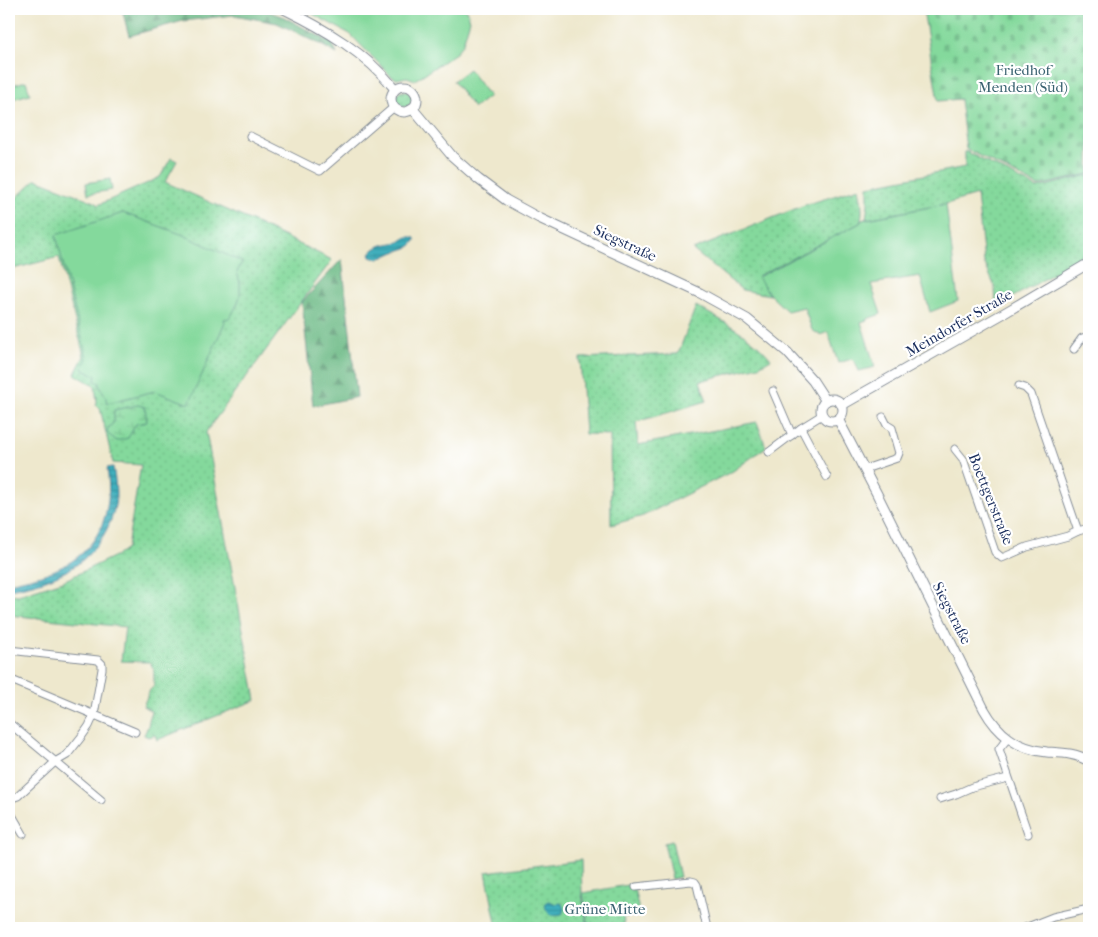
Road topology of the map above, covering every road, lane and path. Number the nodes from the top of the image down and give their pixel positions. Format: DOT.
graph roads {
  1 [pos="284,9"];
  2 [pos="395,89"];
  3 [pos="394,107"];
  4 [pos="412,108"];
  5 [pos="250,136"];
  6 [pos="1089,263"];
  7 [pos="1089,336"];
  8 [pos="1074,349"];
  9 [pos="1019,386"];
  10 [pos="773,391"];
  11 [pos="826,401"];
  12 [pos="842,405"];
  13 [pos="822,415"];
  14 [pos="883,417"];
  15 [pos="838,419"];
  16 [pos="802,428"];
  17 [pos="792,435"];
  18 [pos="955,450"];
  19 [pos="769,452"];
  20 [pos="864,469"];
  21 [pos="827,477"];
  22 [pos="1089,528"];
  23 [pos="1078,531"];
  24 [pos="9,650"];
  25 [pos="9,679"];
  26 [pos="94,715"];
  27 [pos="9,723"];
  28 [pos="135,732"];
  29 [pos="1008,738"];
  30 [pos="1089,761"];
  31 [pos="55,762"];
  32 [pos="1008,778"];
  33 [pos="9,799"];
  34 [pos="940,799"];
  35 [pos="101,800"];
  36 [pos="9,810"];
  37 [pos="23,834"];
  38 [pos="1028,834"];
  39 [pos="636,886"];
  40 [pos="1089,909"];
  41 [pos="707,928"];
  42 [pos="1025,928"];
  1 -- 2 [label="main road"];
  2 -- 3 [label="main road"];
  2 -- 4 [label="main road"];
  3 -- 4 [label="main road"];
  3 -- 5 [label="street"];
  4 -- 11 [label="main road, Siegstraße"];
  6 -- 12 [label="main road, Meindorfer Straße"];
  7 -- 8 [label="street"];
  9 -- 23 [label="street"];
  10 -- 17 [label="street"];
  11 -- 12 [label="main road"];
  11 -- 13 [label="main road"];
  12 -- 15 [label="main road"];
  13 -- 15 [label="main road"];
  13 -- 16 [label="street"];
  14 -- 20 [label="street"];
  15 -- 20 [label="main road, Siegstraße"];
  16 -- 17 [label="street"];
  16 -- 21 [label="street"];
  17 -- 19 [label="street"];
  18 -- 23 [label="street, Boettgerstraße"];
  20 -- 29 [label="main road, Siegstraße"];
  22 -- 23 [label="street"];
  24 -- 26 [label="street"];
  25 -- 26 [label="street"];
  26 -- 28 [label="street"];
  26 -- 31 [label="street"];
  27 -- 31 [label="street"];
  29 -- 30 [label="main road, Siegstraße"];
  29 -- 32 [label="street"];
  31 -- 33 [label="street"];
  31 -- 35 [label="street"];
  32 -- 34 [label="street"];
  32 -- 38 [label="street"];
  36 -- 37 [label="street"];
  39 -- 41 [label="street"];
  40 -- 42 [label="street"];
}
